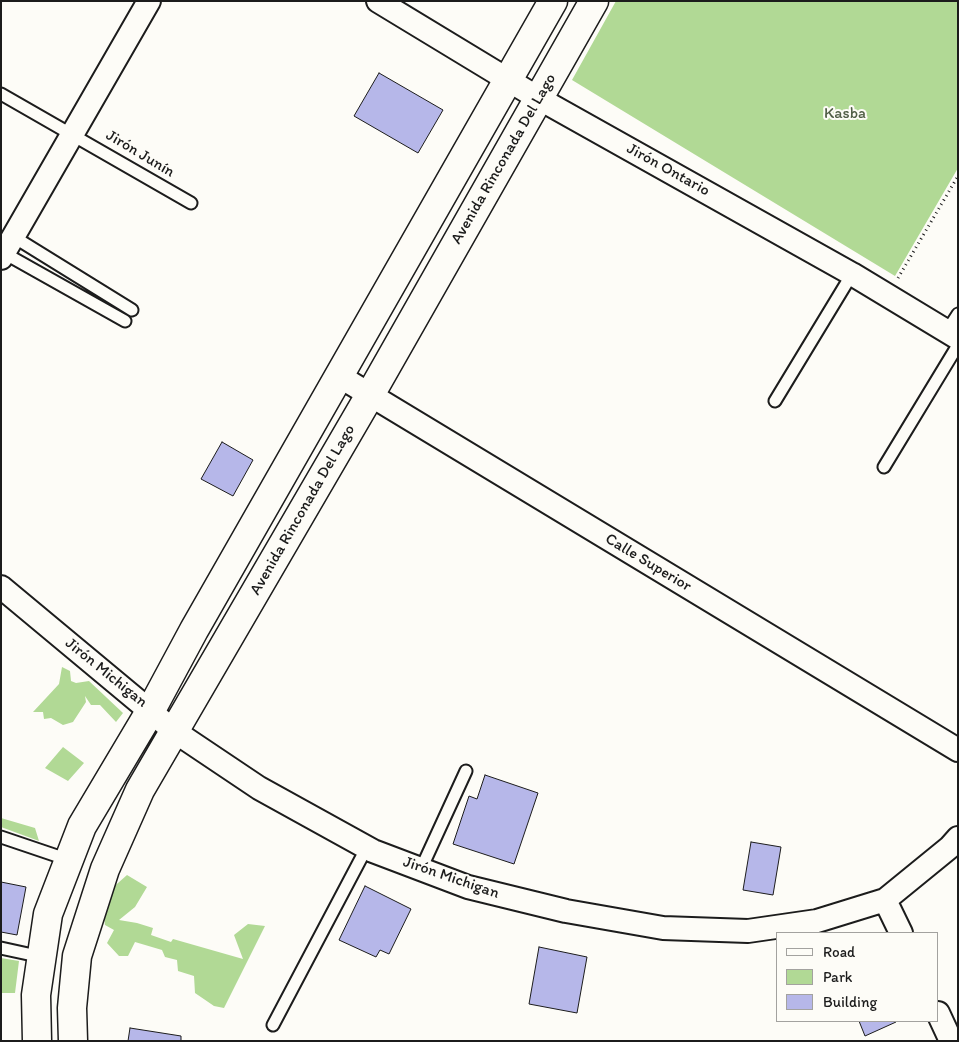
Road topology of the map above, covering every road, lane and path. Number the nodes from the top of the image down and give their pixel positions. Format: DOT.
graph roads {
  1 [pos="149,1"];
  2 [pos="378,1"];
  3 [pos="553,1"];
  4 [pos="594,1"];
  5 [pos="509,79"];
  6 [pos="1,94"];
  7 [pos="538,98"];
  8 [pos="73,135"];
  9 [pos="958,176"];
  10 [pos="190,203"];
  11 [pos="6,249"];
  12 [pos="852,274"];
  13 [pos="888,296"];
  14 [pos="132,310"];
  15 [pos="125,321"];
  16 [pos="955,332"];
  17 [pos="339,376"];
  18 [pos="370,395"];
  19 [pos="775,401"];
  20 [pos="884,467"];
  21 [pos="1,587"];
  22 [pos="151,710"];
  23 [pos="174,731"];
  24 [pos="958,750"];
  25 [pos="466,771"];
  26 [pos="1,837"];
  27 [pos="958,838"];
  28 [pos="367,847"];
  29 [pos="69,860"];
  30 [pos="421,869"];
  31 [pos="885,900"];
  32 [pos="901,932"];
  33 [pos="1,948"];
  34 [pos="42,957"];
  35 [pos="939,1015"];
  36 [pos="274,1025"];
  37 [pos="37,1041"];
  38 [pos="73,1041"];
  39 [pos="951,1041"];
  1 -- 8 [label="street"];
  2 -- 5 [label="street, Jirón Ontario"];
  3 -- 5 [label="street"];
  4 -- 7 [label="street, Avenida Rinconada Del Lago"];
  5 -- 7 [label="street, Jirón Ontario"];
  5 -- 17 [label="street"];
  6 -- 8 [label="lane, Jirón Junín"];
  7 -- 12 [label="street, Jirón Ontario"];
  7 -- 18 [label="street, Avenida Rinconada Del Lago"];
  8 -- 10 [label="lane, Jirón Junín"];
  8 -- 11 [label="street"];
  9 -- 13 [label="path"];
  11 -- 14 [label="lane"];
  11 -- 15 [label="lane"];
  12 -- 13 [label="street, Jirón Ontario"];
  12 -- 19 [label="lane"];
  13 -- 16 [label="street, Jirón Ontario"];
  16 -- 20 [label="lane"];
  17 -- 18 [label="street, Calle Superior"];
  17 -- 22 [label="street"];
  18 -- 23 [label="street, Avenida Rinconada Del Lago"];
  18 -- 24 [label="street, Calle Superior"];
  21 -- 22 [label="street, Jirón Michigan"];
  22 -- 23 [label="street, Jirón Michigan"];
  22 -- 29 [label="street"];
  23 -- 28 [label="street, Jirón Michigan"];
  23 -- 38 [label="street, Avenida Rinconada Del Lago"];
  25 -- 30 [label="lane"];
  26 -- 29 [label="lane"];
  27 -- 31 [label="street, Jirón Michigan"];
  28 -- 30 [label="street, Jirón Michigan"];
  28 -- 36 [label="lane"];
  29 -- 34 [label="street"];
  30 -- 31 [label="street, Jirón Michigan"];
  31 -- 32 [label="street"];
  33 -- 34 [label="lane"];
  34 -- 37 [label="street"];
  35 -- 39 [label="street"];
}
